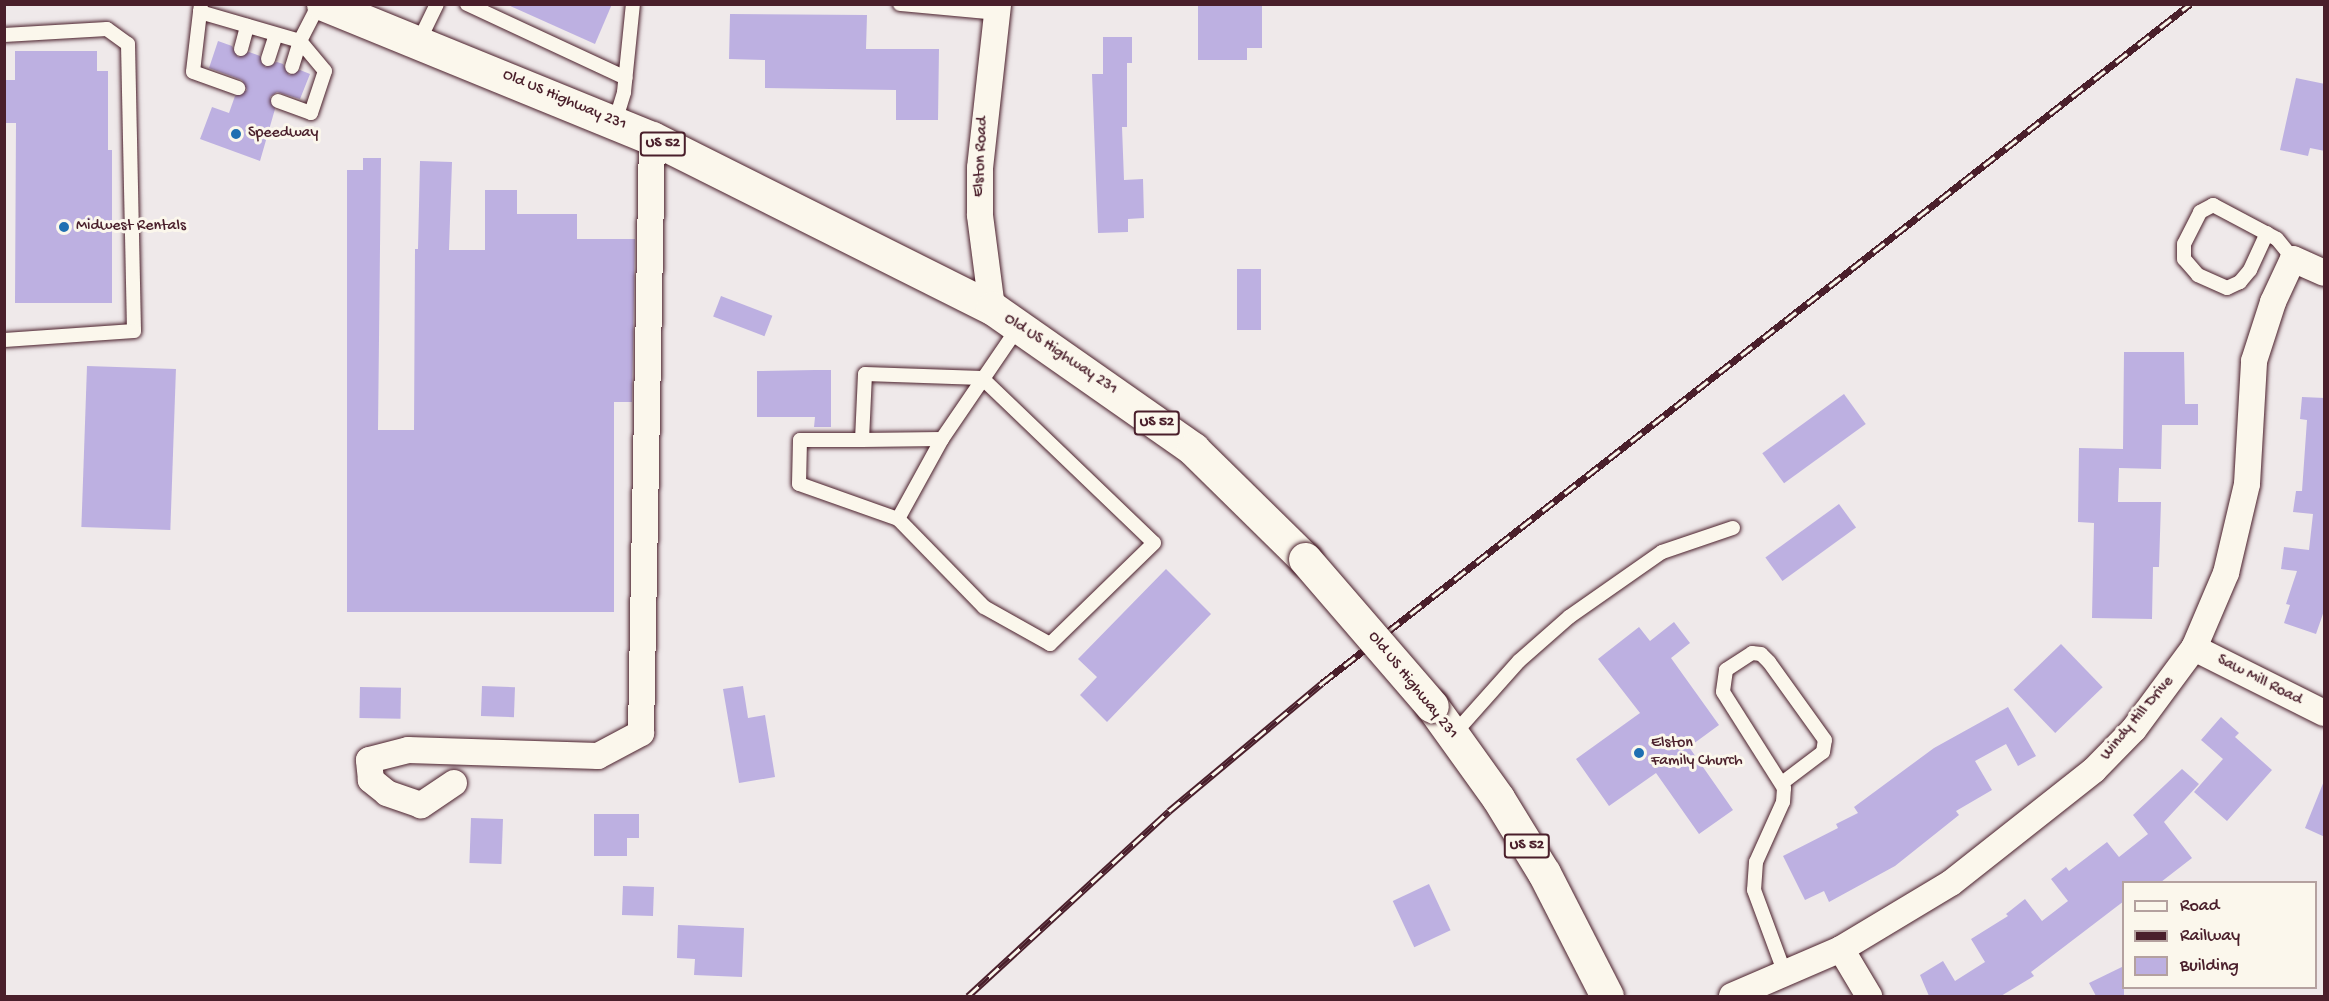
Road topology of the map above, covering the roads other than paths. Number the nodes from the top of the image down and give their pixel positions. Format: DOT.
graph roads {
  1 [pos="321,4"];
  2 [pos="437,4"];
  3 [pos="467,4"];
  4 [pos="500,4"];
  5 [pos="633,4"];
  6 [pos="900,4"];
  7 [pos="200,8"];
  8 [pos="997,9"];
  9 [pos="494,18"];
  10 [pos="248,26"];
  11 [pos="276,34"];
  12 [pos="4,35"];
  13 [pos="300,40"];
  14 [pos="419,41"];
  15 [pos="241,49"];
  16 [pos="268,59"];
  17 [pos="292,67"];
  18 [pos="626,78"];
  19 [pos="232,83"];
  20 [pos="280,100"];
  21 [pos="615,122"];
  22 [pos="652,138"];
  23 [pos="2267,233"];
  24 [pos="2293,259"];
  25 [pos="2325,273"];
  26 [pos="992,309"];
  27 [pos="1019,327"];
  28 [pos="4,340"];
  29 [pos="982,378"];
  30 [pos="862,440"];
  31 [pos="942,440"];
  32 [pos="898,519"];
  33 [pos="1733,528"];
  34 [pos="2193,648"];
  35 [pos="2325,713"];
  36 [pos="1453,735"];
  37 [pos="454,783"];
  38 [pos="1782,783"];
  39 [pos="1840,949"];
  40 [pos="1785,974"];
  41 [pos="1607,996"];
  42 [pos="1732,996"];
  43 [pos="1869,996"];
  1 -- 13 [label="lane"];
  1 -- 14 [label="main road, Old US Highway 231 / US 52"];
  2 -- 14 [label="lane"];
  3 -- 9 [label="lane"];
  4 -- 9 [label="lane"];
  5 -- 18 [label="lane"];
  6 -- 8 [label="lane"];
  7 -- 10 [label="lane"];
  7 -- 19 [label="lane"];
  8 -- 26 [label="street, Elston Road"];
  9 -- 18 [label="lane"];
  10 -- 11 [label="lane"];
  10 -- 15 [label="lane"];
  11 -- 13 [label="lane"];
  11 -- 16 [label="lane"];
  12 -- 28 [label="lane"];
  13 -- 17 [label="lane"];
  13 -- 20 [label="lane"];
  14 -- 21 [label="main road, Old US Highway 231 / US 52"];
  18 -- 21 [label="lane"];
  21 -- 22 [label="main road, Old US Highway 231 / US 52"];
  22 -- 26 [label="main road, Old US Highway 231 / US 52"];
  22 -- 37 [label="street"];
  23 -- 23 [label="lane"];
  23 -- 24 [label="lane"];
  24 -- 25 [label="street"];
  24 -- 34 [label="street, Windy Hill Drive"];
  26 -- 27 [label="main road, Old US Highway 231 / US 52"];
  27 -- 29 [label="lane"];
  27 -- 36 [label="main road, Old US Highway 231 / US 52, bridge"];
  29 -- 30 [label="lane"];
  29 -- 31 [label="lane"];
  29 -- 32 [label="lane"];
  30 -- 31 [label="lane"];
  30 -- 32 [label="lane"];
  31 -- 32 [label="lane"];
  33 -- 36 [label="lane"];
  34 -- 35 [label="street, Saw Mill Road"];
  34 -- 39 [label="street, Windy Hill Drive"];
  36 -- 41 [label="main road, Old US Highway 231 / US 52"];
  38 -- 38 [label="lane"];
  38 -- 40 [label="lane"];
  39 -- 40 [label="street, Windy Hill Drive"];
  39 -- 43 [label="street"];
  40 -- 42 [label="street, Windy Hill Drive"];
}
